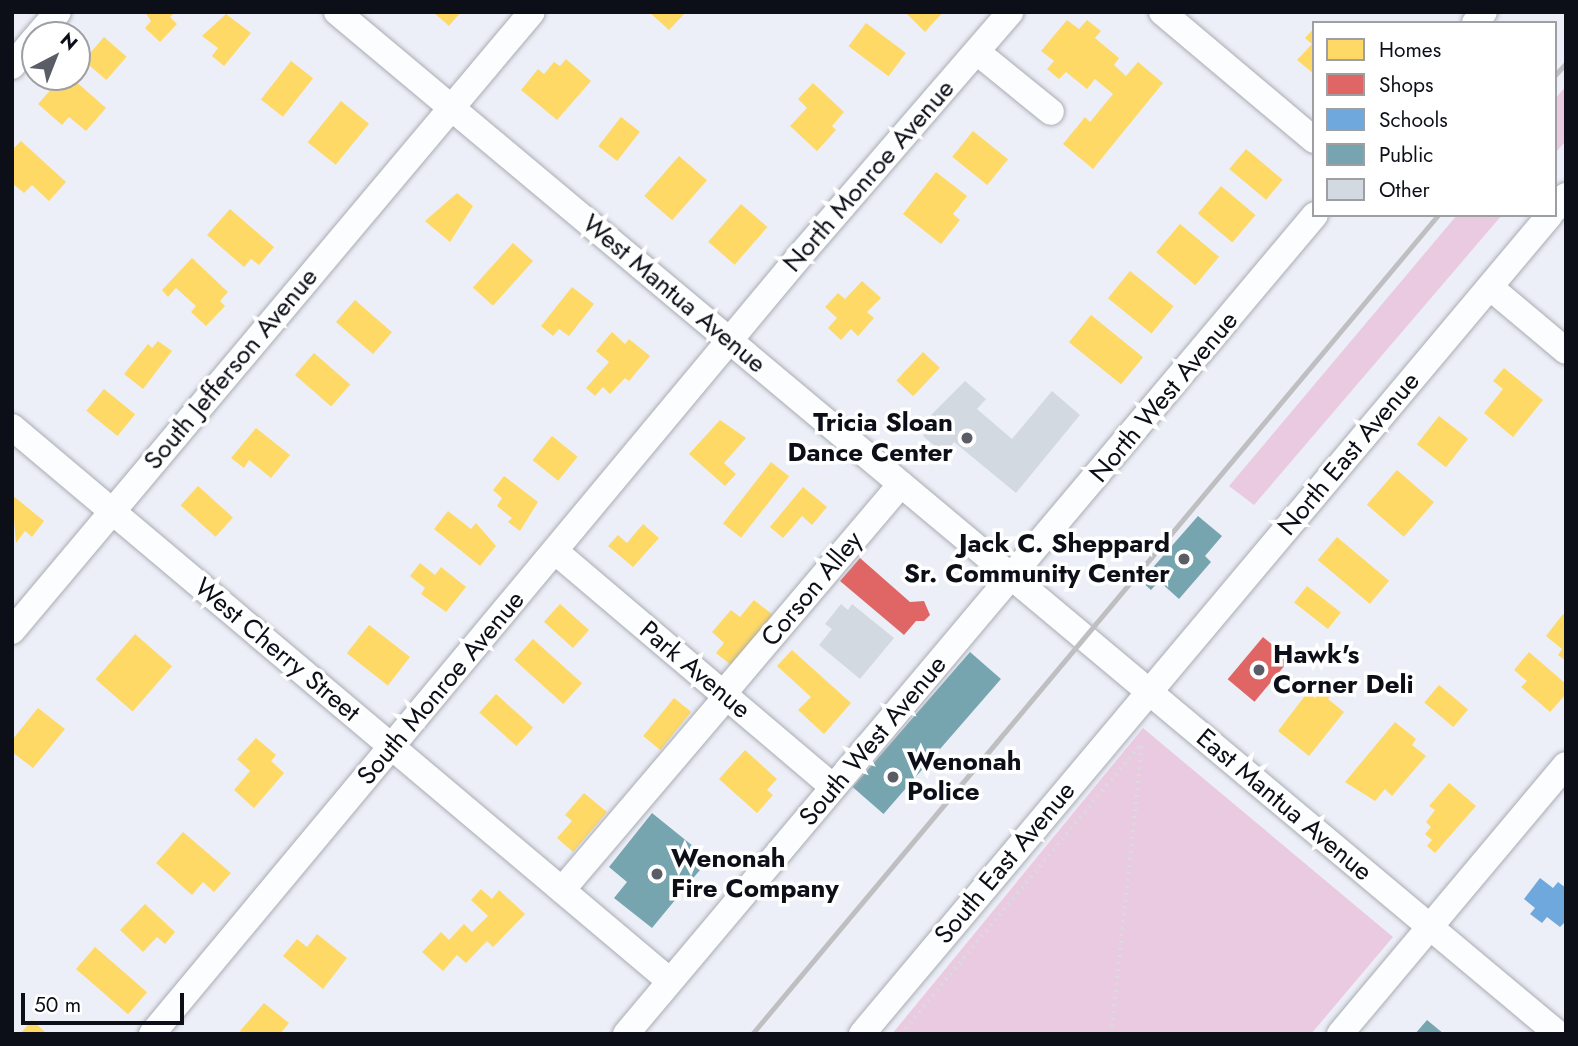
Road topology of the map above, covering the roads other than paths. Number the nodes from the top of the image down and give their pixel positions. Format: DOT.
graph roads {
  1 [pos="337,12"];
  2 [pos="532,12"];
  3 [pos="1010,12"];
  4 [pos="1162,12"];
  5 [pos="977,52"];
  6 [pos="451,108"];
  7 [pos="1051,112"];
  8 [pos="1312,138"];
  9 [pos="1313,217"];
  10 [pos="1548,217"];
  11 [pos="1490,288"];
  12 [pos="730,341"];
  13 [pos="1566,351"];
  14 [pos="12,427"];
  15 [pos="901,484"];
  16 [pos="112,511"];
  17 [pos="556,552"];
  18 [pos="1011,576"];
  19 [pos="12,631"];
  20 [pos="1147,691"];
  21 [pos="725,695"];
  22 [pos="391,746"];
  23 [pos="1566,765"];
  24 [pos="833,787"];
  25 [pos="562,890"];
  26 [pos="1431,927"];
  27 [pos="670,981"];
  28 [pos="152,1034"];
  29 [pos="626,1034"];
  30 [pos="862,1034"];
  31 [pos="1340,1034"];
  32 [pos="1558,1034"];
  1 -- 6 [label="street, West Mantua Avenue"];
  2 -- 6 [label="street, South Jefferson Avenue"];
  3 -- 5 [label="street, North Monroe Avenue"];
  4 -- 8 [label="street"];
  5 -- 7 [label="street"];
  5 -- 12 [label="street, North Monroe Avenue"];
  6 -- 12 [label="street, West Mantua Avenue"];
  6 -- 16 [label="street, South Jefferson Avenue"];
  9 -- 18 [label="street, North West Avenue"];
  10 -- 11 [label="street, North East Avenue"];
  11 -- 13 [label="street"];
  11 -- 20 [label="street, North East Avenue"];
  12 -- 15 [label="street, West Mantua Avenue"];
  12 -- 17 [label="street, South Monroe Avenue"];
  14 -- 16 [label="street, West Cherry Street"];
  15 -- 18 [label="street, West Mantua Avenue"];
  15 -- 21 [label="street, Corson Alley"];
  16 -- 19 [label="street, South Jefferson Avenue"];
  16 -- 22 [label="street, West Cherry Street"];
  17 -- 21 [label="street, Park Avenue"];
  17 -- 22 [label="street, South Monroe Avenue"];
  18 -- 20 [label="street, East Mantua Avenue"];
  18 -- 24 [label="street, South West Avenue"];
  20 -- 26 [label="street, East Mantua Avenue"];
  20 -- 30 [label="street, South East Avenue"];
  21 -- 24 [label="street, Park Avenue"];
  21 -- 25 [label="street, Corson Alley"];
  22 -- 25 [label="street, West Cherry Street"];
  22 -- 28 [label="street, South Monroe Avenue"];
  23 -- 26 [label="street"];
  24 -- 27 [label="street, South West Avenue"];
  25 -- 27 [label="street, West Cherry Street"];
  26 -- 31 [label="street"];
  26 -- 32 [label="street, East Mantua Avenue"];
  27 -- 29 [label="street, South West Avenue"];
}
